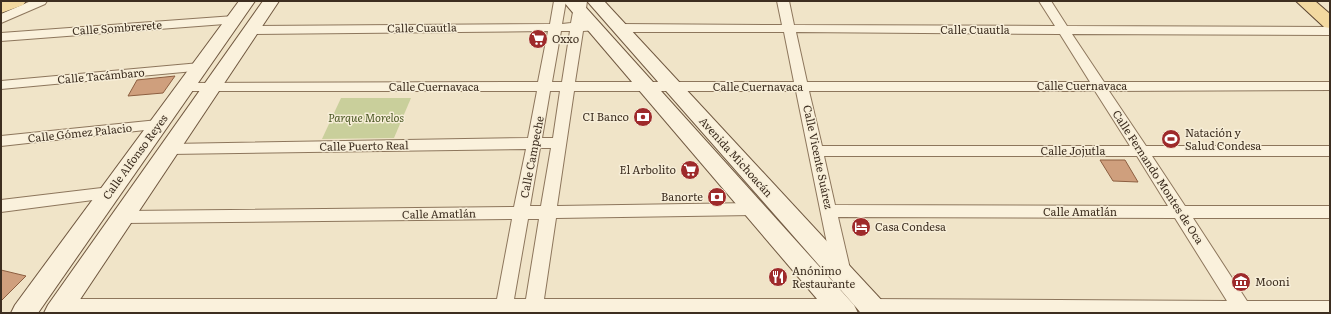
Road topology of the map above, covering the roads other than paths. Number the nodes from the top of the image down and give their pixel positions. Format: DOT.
graph roads {
  1 [pos="17,1"];
  2 [pos="41,1"];
  3 [pos="247,1"];
  4 [pos="271,1"];
  5 [pos="560,1"];
  6 [pos="783,1"];
  7 [pos="1045,1"];
  8 [pos="1305,1"];
  9 [pos="1,8"];
  10 [pos="583,11"];
  11 [pos="1,19"];
  12 [pos="1330,23"];
  13 [pos="242,25"];
  14 [pos="557,27"];
  15 [pos="620,28"];
  16 [pos="789,29"];
  17 [pos="1063,30"];
  18 [pos="1330,31"];
  19 [pos="1,37"];
  20 [pos="200,67"];
  21 [pos="1,85"];
  22 [pos="186,86"];
  23 [pos="212,86"];
  24 [pos="546,86"];
  25 [pos="568,86"];
  26 [pos="802,86"];
  27 [pos="1099,86"];
  28 [pos="1330,86"];
  29 [pos="647,87"];
  30 [pos="673,87"];
  31 [pos="158,125"];
  32 [pos="1,141"];
  33 [pos="559,143"];
  34 [pos="535,144"];
  35 [pos="170,149"];
  36 [pos="1330,150"];
  37 [pos="816,151"];
  38 [pos="1141,151"];
  39 [pos="110,193"];
  40 [pos="1,206"];
  41 [pos="753,209"];
  42 [pos="830,211"];
  43 [pos="1180,212"];
  44 [pos="1330,212"];
  45 [pos="522,213"];
  46 [pos="548,213"];
  47 [pos="124,217"];
  48 [pos="842,274"];
  49 [pos="1330,309"];
  50 [pos="59,310"];
  51 [pos="503,310"];
  52 [pos="533,310"];
  53 [pos="847,310"];
  54 [pos="874,310"];
  55 [pos="1244,311"];
  56 [pos="24,313"];
  1 -- 9 [label="main road"];
  2 -- 11 [label="street"];
  3 -- 13 [label="street, Calle Alfonso Reyes"];
  4 -- 13 [label="street, Calle Alfonso Reyes"];
  5 -- 14 [label="street, Calle Campeche"];
  6 -- 16 [label="street, Calle Vicente Suárez"];
  7 -- 17 [label="street, Calle Fernando Montes de Oca"];
  8 -- 12 [label="main road"];
  10 -- 14 [label="street, Calle Cuautla"];
  10 -- 15 [label="street, Avenida Michoacán"];
  10 -- 25 [label="street, Calle Campeche"];
  10 -- 29 [label="street, Avenida Michoacán"];
  13 -- 14 [label="street, Calle Cuautla"];
  13 -- 19 [label="street, Calle Sombrerete"];
  13 -- 20 [label="street, Calle Alfonso Reyes"];
  13 -- 23 [label="street, Calle Alfonso Reyes"];
  14 -- 24 [label="street, Calle Campeche"];
  15 -- 16 [label="street, Calle Cuautla"];
  15 -- 30 [label="street, Avenida Michoacán"];
  16 -- 17 [label="street, Calle Cuautla"];
  16 -- 26 [label="street, Calle Vicente Suárez"];
  17 -- 18 [label="street, Calle Cuautla"];
  17 -- 27 [label="street, Calle Fernando Montes de Oca"];
  20 -- 21 [label="street, Calle Tacámbaro"];
  20 -- 22 [label="street, Calle Alfonso Reyes"];
  22 -- 23 [label="street, Calle Cuernavaca"];
  22 -- 31 [label="street, Calle Alfonso Reyes"];
  23 -- 24 [label="street, Calle Cuernavaca"];
  23 -- 35 [label="street, Calle Alfonso Reyes"];
  24 -- 25 [label="street, Calle Cuernavaca"];
  24 -- 34 [label="street, Calle Campeche"];
  25 -- 29 [label="street, Calle Cuernavaca"];
  25 -- 33 [label="street, Calle Campeche"];
  26 -- 27 [label="street, Calle Cuernavaca"];
  26 -- 30 [label="street, Calle Cuernavaca"];
  26 -- 37 [label="street, Calle Vicente Suárez"];
  27 -- 28 [label="street, Calle Cuernavaca"];
  27 -- 38 [label="street, Calle Fernando Montes de Oca"];
  29 -- 30 [label="street, Calle Cuernavaca"];
  29 -- 41 [label="street, Avenida Michoacán"];
  30 -- 48 [label="street, Avenida Michoacán"];
  31 -- 32 [label="street, Calle Gómez Palacio"];
  31 -- 39 [label="street, Calle Alfonso Reyes"];
  33 -- 34 [label="street, Calle Puerto Real"];
  33 -- 46 [label="street, Calle Campeche"];
  34 -- 35 [label="street, Calle Puerto Real"];
  34 -- 45 [label="street, Calle Campeche"];
  35 -- 47 [label="street, Calle Alfonso Reyes"];
  36 -- 38 [label="street, Calle Jojutla"];
  37 -- 38 [label="street, Calle Jojutla"];
  37 -- 42 [label="street, Calle Vicente Suárez"];
  38 -- 43 [label="street, Calle Fernando Montes de Oca"];
  39 -- 40 [label="street"];
  39 -- 56 [label="street, Calle Alfonso Reyes"];
  41 -- 46 [label="street, Calle Amatlán"];
  41 -- 53 [label="street, Avenida Michoacán"];
  42 -- 43 [label="street, Calle Amatlán"];
  42 -- 48 [label="street, Calle Vicente Suárez"];
  43 -- 44 [label="street, Calle Amatlán"];
  43 -- 55 [label="street, Calle Fernando Montes de Oca"];
  45 -- 46 [label="street, Calle Amatlán"];
  45 -- 47 [label="street, Calle Amatlán"];
  45 -- 51 [label="street, Calle Campeche"];
  46 -- 52 [label="street, Calle Campeche"];
  47 -- 50 [label="street, Calle Alfonso Reyes"];
  48 -- 53 [label="street, Calle Vicente Suárez"];
  48 -- 54 [label="street, Avenida Michoacán"];
  49 -- 55 [label="street"];
  50 -- 51 [label="street"];
  51 -- 52 [label="street"];
  52 -- 53 [label="street"];
  53 -- 54 [label="street"];
  54 -- 55 [label="street"];
}
